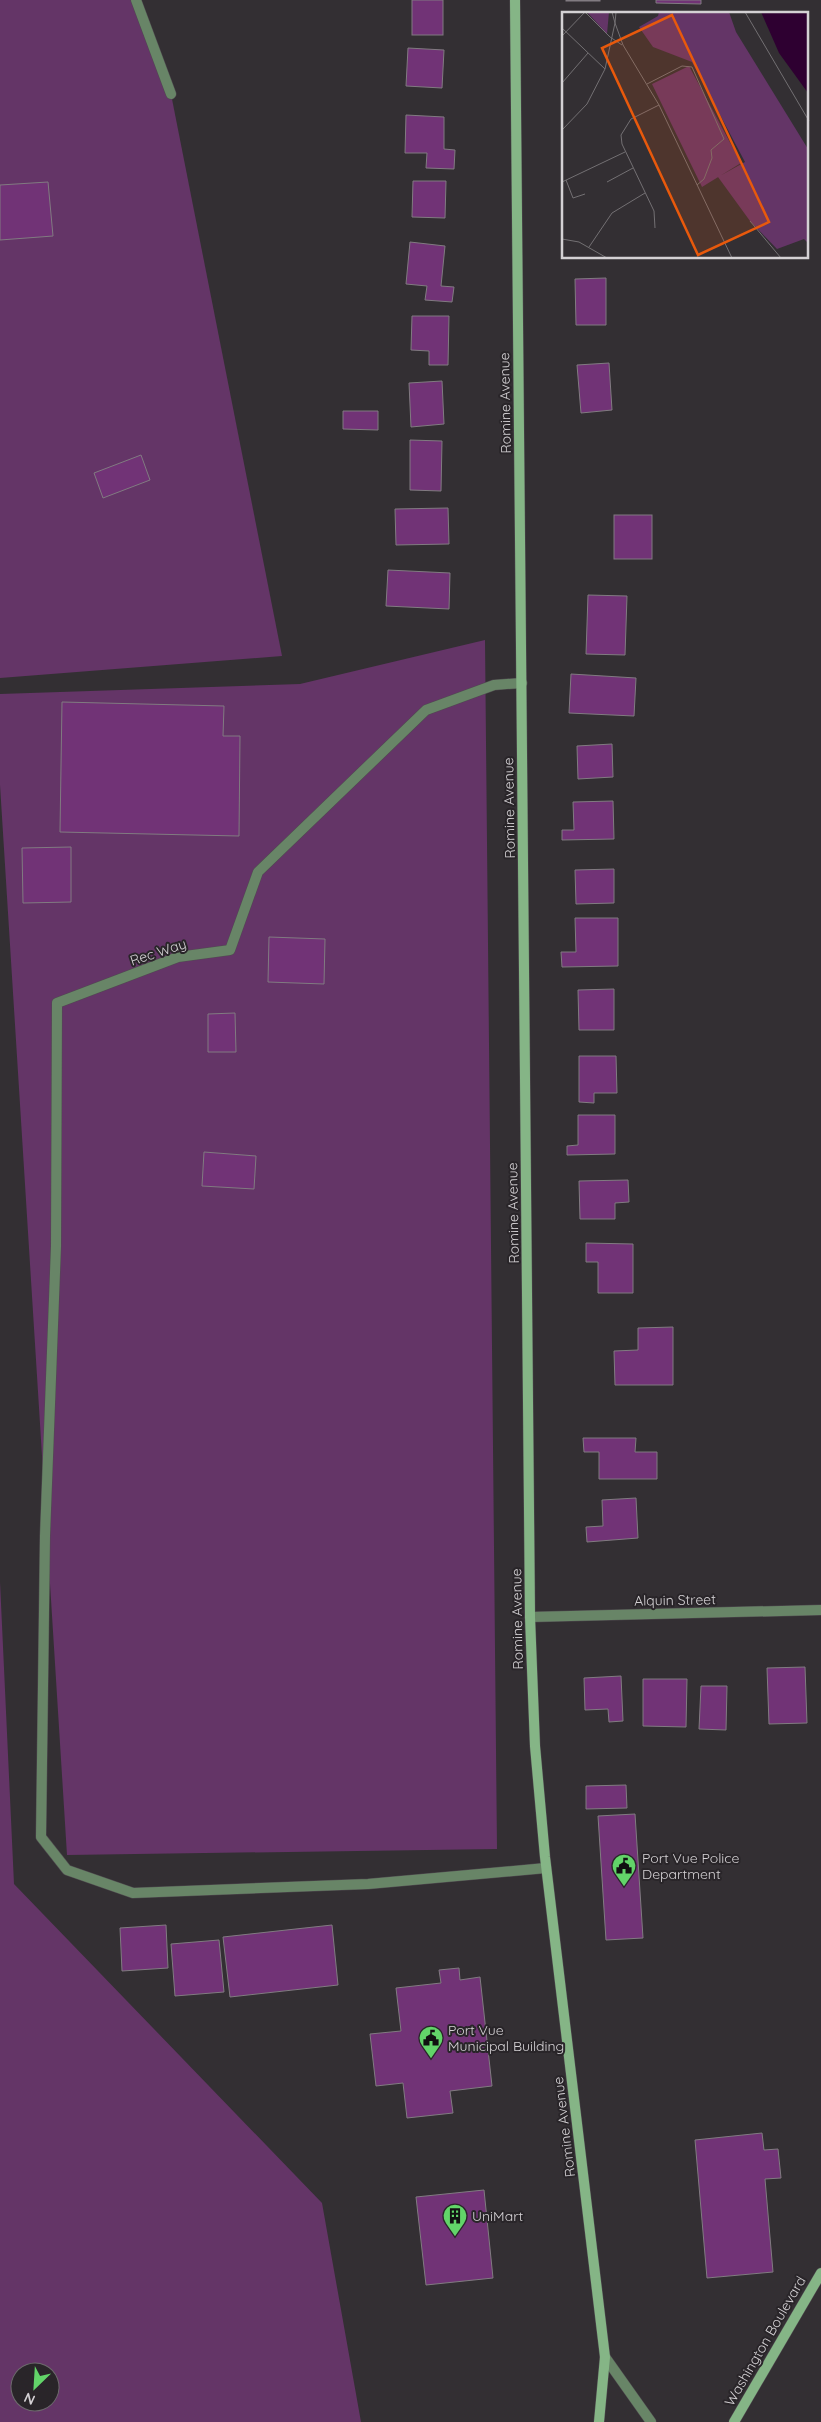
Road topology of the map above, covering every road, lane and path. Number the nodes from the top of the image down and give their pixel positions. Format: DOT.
graph roads {
  1 [pos="136,0"];
  2 [pos="515,0"];
  3 [pos="170,94"];
  4 [pos="522,684"];
  5 [pos="821,1610"];
  6 [pos="530,1617"];
  7 [pos="546,1868"];
  8 [pos="821,2273"];
  9 [pos="606,2357"];
  10 [pos="599,2422"];
  11 [pos="651,2422"];
  12 [pos="734,2422"];
  1 -- 3 [label="street"];
  2 -- 4 [label="street, Romine Avenue"];
  4 -- 6 [label="street, Romine Avenue"];
  4 -- 7 [label="street, Rec Way"];
  5 -- 6 [label="street, Alquin Street"];
  6 -- 7 [label="street, Romine Avenue"];
  7 -- 9 [label="street, Romine Avenue"];
  8 -- 12 [label="street, Washington Boulevard"];
  9 -- 10 [label="street, Romine Avenue"];
  9 -- 11 [label="street"];
}
